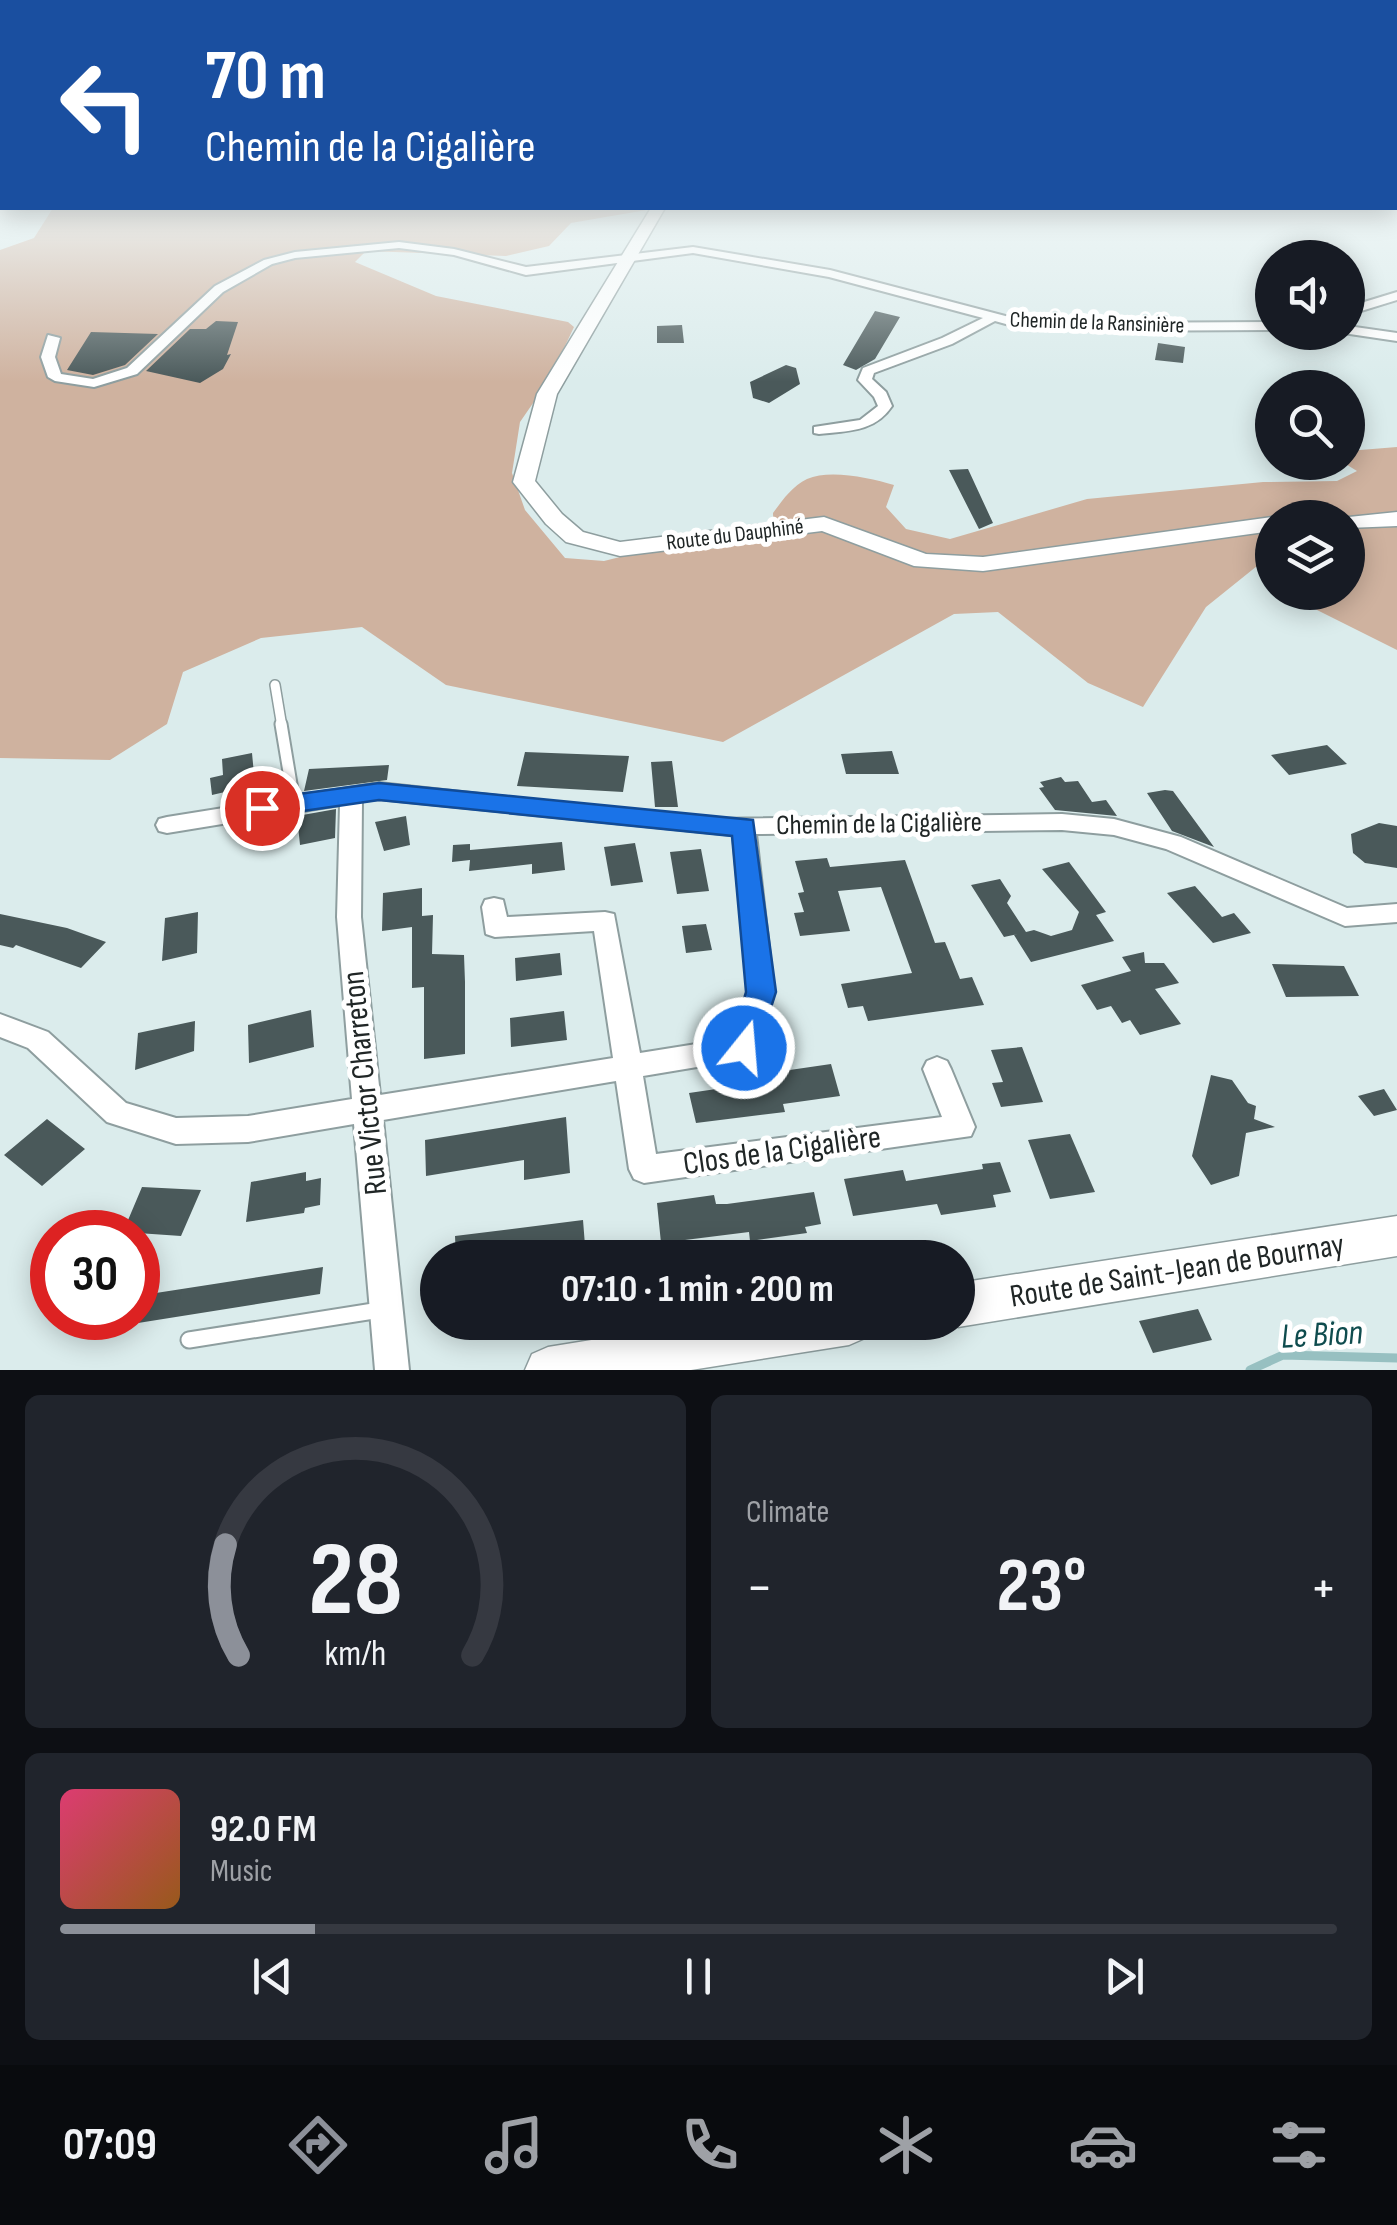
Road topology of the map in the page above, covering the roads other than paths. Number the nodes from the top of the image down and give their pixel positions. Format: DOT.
graph roads {
  1 [pos="308,254"];
  2 [pos="447,254"];
  3 [pos="643,254"];
  4 [pos="715,254"];
  5 [pos="630,255"];
  6 [pos="1397,296"];
  7 [pos="1365,306"];
  8 [pos="992,318"];
  9 [pos="1255,326"];
  10 [pos="1365,332"];
  11 [pos="1397,337"];
  12 [pos="53,338"];
  13 [pos="819,430"];
  14 [pos="1397,519"];
  15 [pos="1365,520"];
  16 [pos="1255,526"];
  17 [pos="274,685"];
  18 [pos="351,795"];
  19 [pos="294,802"];
  20 [pos="167,825"];
  21 [pos="744,826"];
  22 [pos="494,907"];
  23 [pos="1397,913"];
  24 [pos="0,1025"];
  25 [pos="626,1066"];
  26 [pos="937,1070"];
  27 [pos="368,1111"];
  28 [pos="1397,1236"];
  29 [pos="975,1303"];
  30 [pos="386,1309"];
  31 [pos="189,1340"];
  32 [pos="736,1340"];
  33 [pos="392,1370"];
  34 [pos="548,1370"];
  1 -- 12 [label="street, Chemin de la Ransinière"];
  2 -- 5 [label="street, Chemin de la Ransinière"];
  3 -- 5 [label="street, Chemin de la Ransinière"];
  4 -- 8 [label="street, Chemin de la Ransinière"];
  5 -- 16 [label="street, Route du Dauphiné"];
  6 -- 7 [label="street"];
  8 -- 9 [label="street, Chemin de la Ransinière"];
  8 -- 13 [label="street"];
  10 -- 11 [label="street"];
  14 -- 15 [label="street"];
  17 -- 19 [label="lane"];
  18 -- 19 [label="street, Chemin de la Cigalière"];
  18 -- 21 [label="street, Chemin de la Cigalière"];
  18 -- 27 [label="street, Rue Victor Charreton"];
  19 -- 20 [label="street, Chemin de la Cigalière"];
  21 -- 23 [label="street, Chemin de la Cigalière"];
  21 -- 25 [label="street"];
  22 -- 25 [label="street, Clos de la Cigalière"];
  24 -- 27 [label="street"];
  25 -- 26 [label="street, Clos de la Cigalière"];
  25 -- 27 [label="street"];
  27 -- 30 [label="street, Rue Victor Charreton"];
  28 -- 29 [label="street, Route de Saint-Jean de Bournay"];
  30 -- 31 [label="lane"];
  30 -- 33 [label="street, Rue Victor Charreton"];
  32 -- 34 [label="street"];
}
